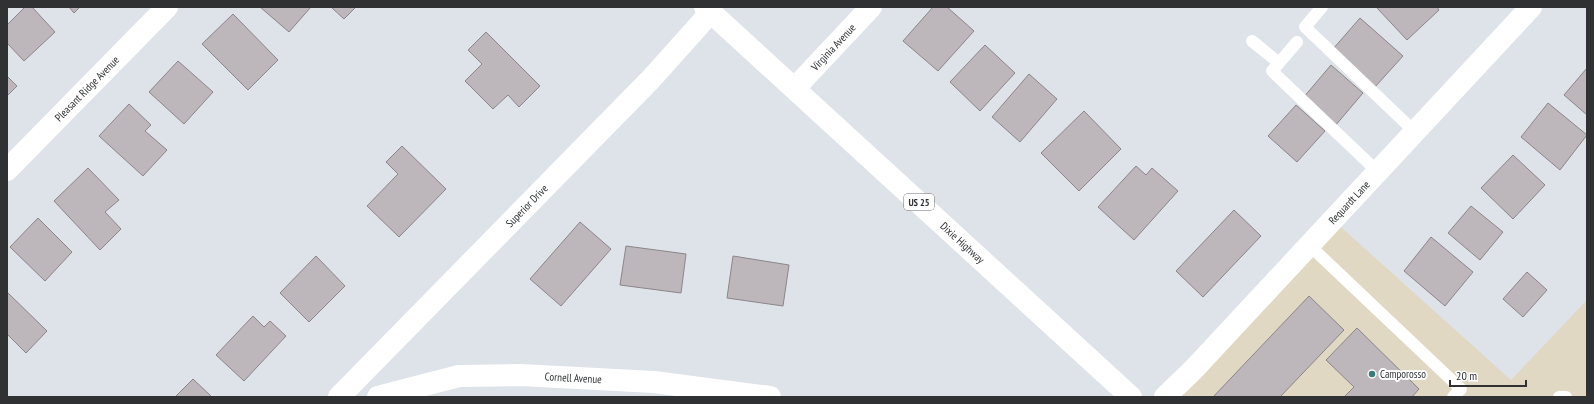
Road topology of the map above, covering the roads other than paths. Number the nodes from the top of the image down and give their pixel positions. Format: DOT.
graph roads {
  1 [pos="167,7"];
  2 [pos="871,7"];
  3 [pos="1531,7"];
  4 [pos="1318,8"];
  5 [pos="708,10"];
  6 [pos="1252,41"];
  7 [pos="1297,42"];
  8 [pos="1279,63"];
  9 [pos="795,88"];
  10 [pos="1415,132"];
  11 [pos="7,170"];
  12 [pos="1378,172"];
  13 [pos="1309,245"];
  14 [pos="339,397"];
  15 [pos="378,397"];
  16 [pos="770,397"];
  17 [pos="1131,397"];
  18 [pos="1165,397"];
  19 [pos="1453,397"];
  1 -- 11 [label="street, Pleasant Ridge Avenue"];
  2 -- 9 [label="street, Virginia Avenue"];
  3 -- 10 [label="street, Requardt Lane"];
  4 -- 10 [label="lane"];
  5 -- 9 [label="street, Dixie Highway / US 25"];
  5 -- 14 [label="street, Superior Drive"];
  6 -- 8 [label="lane"];
  7 -- 8 [label="lane"];
  8 -- 12 [label="lane"];
  9 -- 17 [label="street, Dixie Highway / US 25"];
  10 -- 12 [label="street, Requardt Lane"];
  12 -- 13 [label="street, Requardt Lane"];
  13 -- 18 [label="street, Requardt Lane"];
  13 -- 19 [label="lane"];
  15 -- 16 [label="street, Cornell Avenue"];
}
